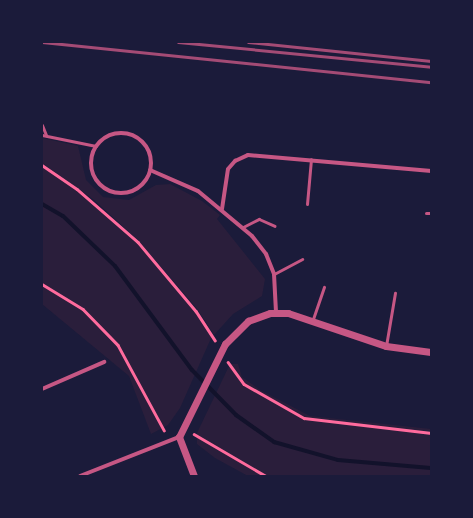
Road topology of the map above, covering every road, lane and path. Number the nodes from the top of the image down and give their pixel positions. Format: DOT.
graph roads {
  1 [pos="42,125"];
  2 [pos="44,135"];
  3 [pos="96,146"];
  4 [pos="311,159"];
  5 [pos="42,165"];
  6 [pos="150,170"];
  7 [pos="431,170"];
  8 [pos="307,204"];
  9 [pos="222,209"];
  10 [pos="426,212"];
  11 [pos="431,213"];
  12 [pos="275,226"];
  13 [pos="243,227"];
  14 [pos="302,259"];
  15 [pos="274,274"];
  16 [pos="42,284"];
  17 [pos="324,287"];
  18 [pos="395,293"];
  19 [pos="276,312"];
  20 [pos="313,319"];
  21 [pos="215,340"];
  22 [pos="386,346"];
  23 [pos="431,352"];
  24 [pos="104,362"];
  25 [pos="228,362"];
  26 [pos="42,389"];
  27 [pos="164,430"];
  28 [pos="431,433"];
  29 [pos="194,434"];
  30 [pos="179,437"];
  31 [pos="80,476"];
  32 [pos="194,476"];
  33 [pos="266,476"];
  1 -- 2 [label="lane"];
  2 -- 3 [label="lane"];
  3 -- 6 [label="street"];
  3 -- 6 [label="street"];
  4 -- 7 [label="street"];
  4 -- 8 [label="lane"];
  4 -- 9 [label="street"];
  5 -- 21 [label="path"];
  6 -- 9 [label="street"];
  9 -- 13 [label="street"];
  10 -- 11 [label="lane"];
  12 -- 13 [label="lane"];
  13 -- 15 [label="street"];
  14 -- 15 [label="lane"];
  15 -- 19 [label="street"];
  16 -- 27 [label="path"];
  17 -- 20 [label="lane"];
  18 -- 22 [label="lane"];
  19 -- 20 [label="street"];
  19 -- 30 [label="street"];
  20 -- 22 [label="street"];
  22 -- 23 [label="street"];
  24 -- 26 [label="street"];
  25 -- 28 [label="path"];
  29 -- 33 [label="path"];
  30 -- 31 [label="street"];
  30 -- 32 [label="street"];
}
